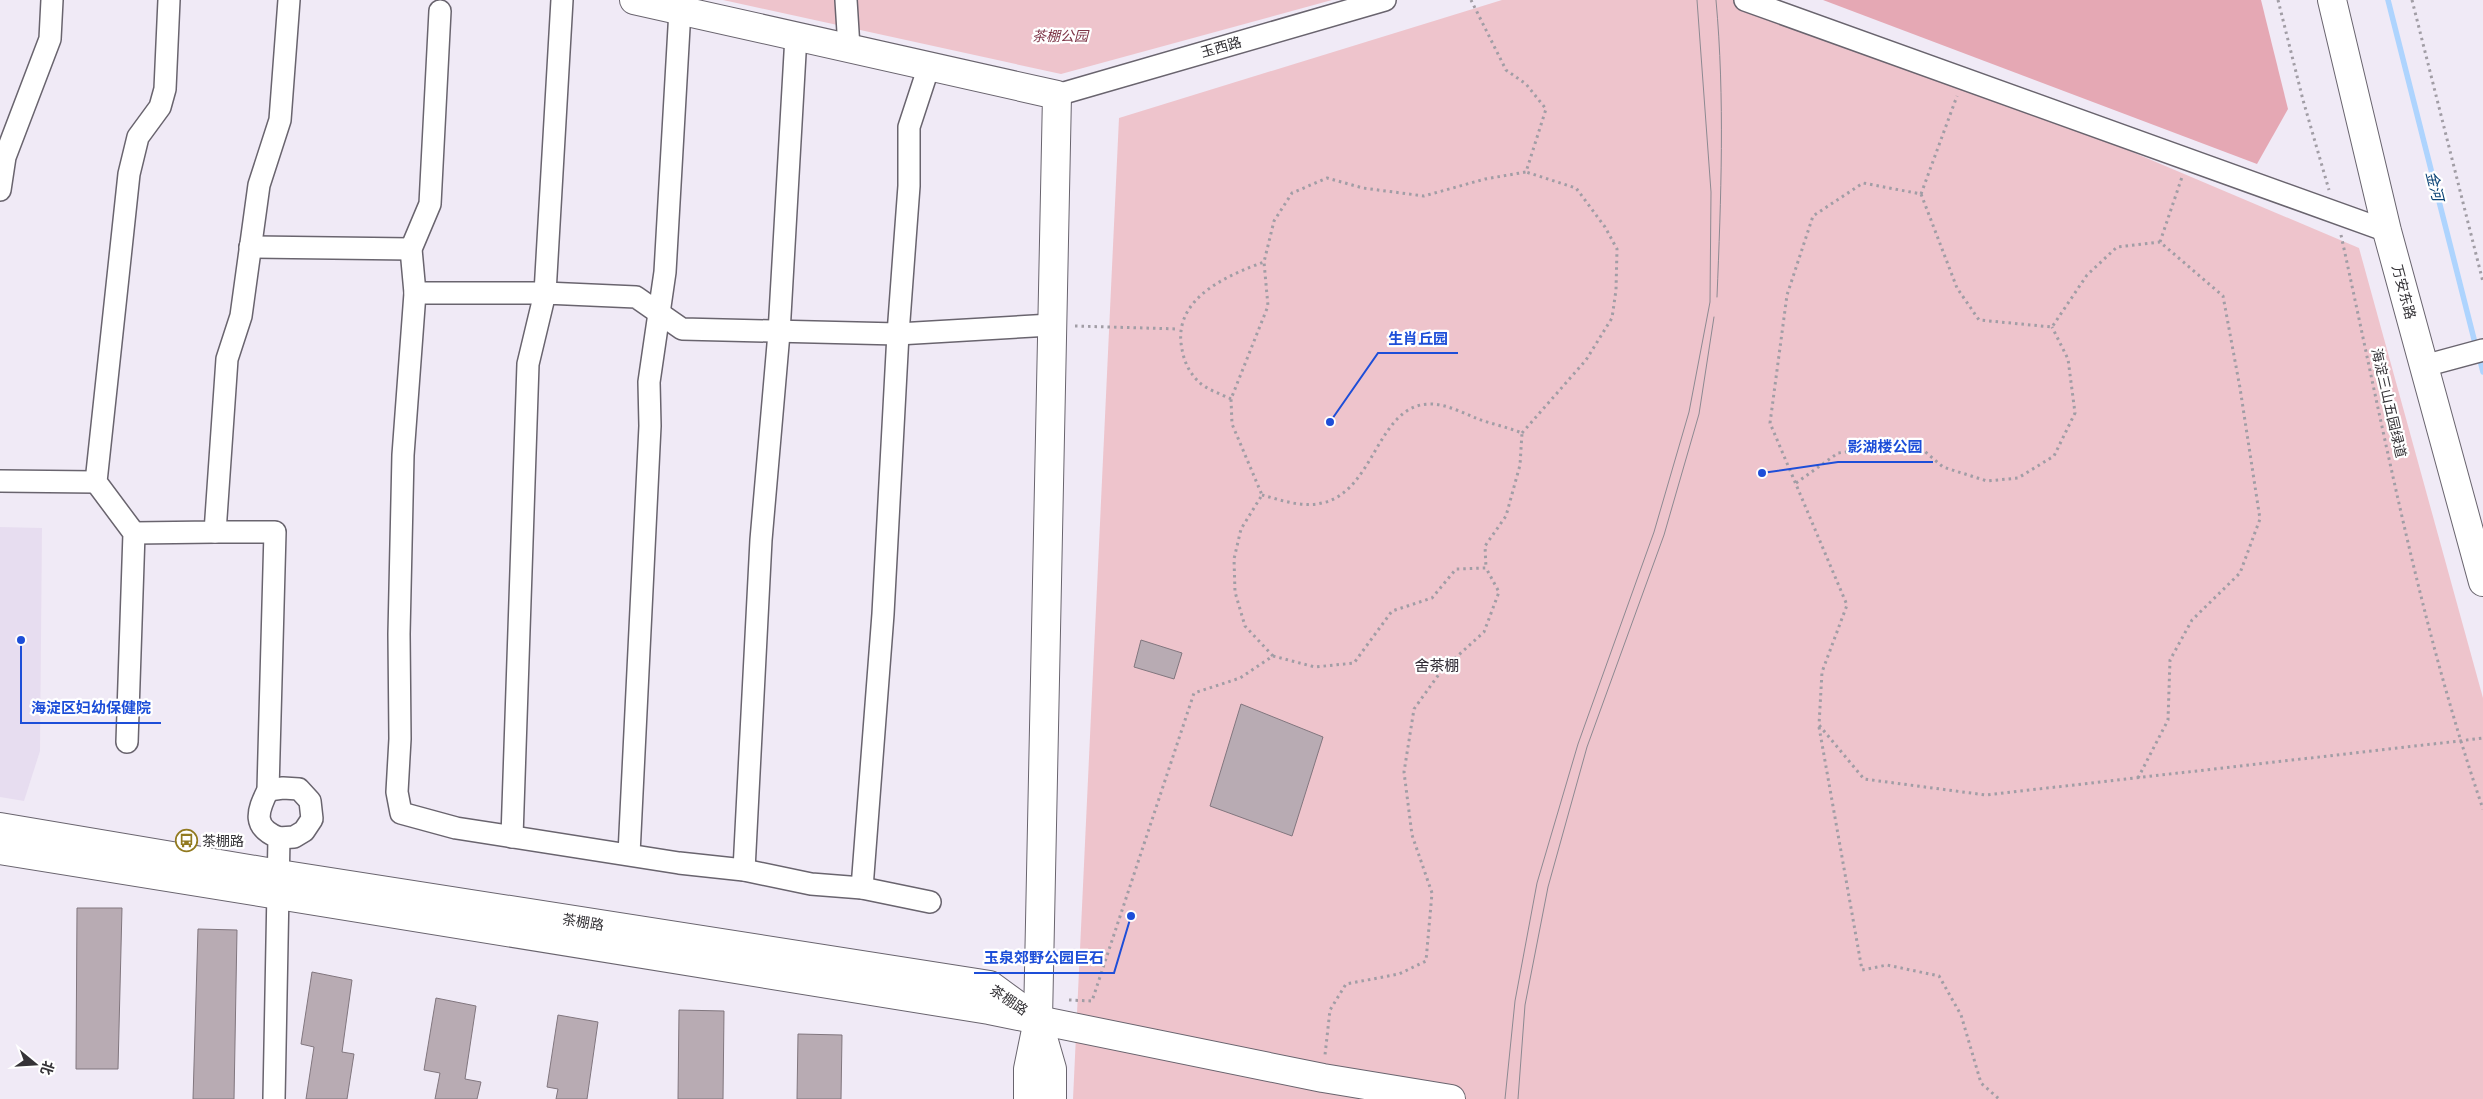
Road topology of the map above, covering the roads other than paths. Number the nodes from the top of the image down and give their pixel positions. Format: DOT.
graph roads {
  1 [pos="52,0"];
  2 [pos="169,0"];
  3 [pos="289,0"];
  4 [pos="562,0"];
  5 [pos="634,0"];
  6 [pos="846,0"];
  7 [pos="1385,0"];
  8 [pos="1745,0"];
  9 [pos="2332,0"];
  10 [pos="680,10"];
  11 [pos="440,11"];
  12 [pos="796,36"];
  13 [pos="849,48"];
  14 [pos="929,66"];
  15 [pos="1057,95"];
  16 [pos="0,190"];
  17 [pos="2387,230"];
  18 [pos="250,247"];
  19 [pos="411,249"];
  20 [pos="415,293"];
  21 [pos="545,293"];
  22 [pos="658,313"];
  23 [pos="1052,325"];
  24 [pos="778,332"];
  25 [pos="898,334"];
  26 [pos="2483,350"];
  27 [pos="2424,366"];
  28 [pos="0,481"];
  29 [pos="96,482"];
  30 [pos="215,532"];
  31 [pos="134,533"];
  32 [pos="2483,582"];
  33 [pos="128,742"];
  34 [pos="268,790"];
  35 [pos="0,827"];
  36 [pos="512,837"];
  37 [pos="279,838"];
  38 [pos="0,850"];
  39 [pos="629,854"];
  40 [pos="744,870"];
  41 [pos="279,884"];
  42 [pos="862,888"];
  43 [pos="930,902"];
  44 [pos="1038,1020"];
  45 [pos="274,1099"];
  46 [pos="1028,1099"];
  47 [pos="1052,1099"];
  48 [pos="1451,1099"];
  1 -- 16 [label="street"];
  2 -- 29 [label="street"];
  3 -- 18 [label="street"];
  4 -- 21 [label="street"];
  5 -- 10 [label="street"];
  6 -- 13 [label="street"];
  7 -- 15 [label="street, 玉西路"];
  8 -- 17 [label="street"];
  9 -- 17 [label="street, 万安东路"];
  10 -- 12 [label="street"];
  10 -- 22 [label="street"];
  11 -- 19 [label="street"];
  12 -- 13 [label="street"];
  12 -- 24 [label="street"];
  13 -- 14 [label="street"];
  14 -- 15 [label="street"];
  14 -- 25 [label="street"];
  15 -- 23 [label="street"];
  17 -- 27 [label="street, 万安东路"];
  18 -- 19 [label="street"];
  18 -- 30 [label="street"];
  19 -- 20 [label="street"];
  20 -- 21 [label="street"];
  20 -- 36 [label="street"];
  21 -- 22 [label="street"];
  21 -- 36 [label="street"];
  22 -- 24 [label="street"];
  22 -- 39 [label="street"];
  23 -- 25 [label="street"];
  23 -- 44 [label="street"];
  24 -- 25 [label="street"];
  24 -- 40 [label="street"];
  25 -- 42 [label="street"];
  26 -- 27 [label="street"];
  27 -- 32 [label="street, 万安东路"];
  28 -- 29 [label="street"];
  29 -- 31 [label="street"];
  30 -- 31 [label="street"];
  30 -- 34 [label="street"];
  31 -- 33 [label="street"];
  34 -- 37 [label="street"];
  34 -- 37 [label="street"];
  35 -- 41 [label="street, 茶棚路"];
  36 -- 39 [label="street"];
  37 -- 41 [label="street"];
  38 -- 41 [label="street, 茶棚路"];
  39 -- 40 [label="street"];
  40 -- 42 [label="street"];
  41 -- 44 [label="street, 茶棚路"];
  41 -- 45 [label="street"];
  42 -- 43 [label="street"];
  44 -- 46 [label="street"];
  44 -- 47 [label="street"];
  44 -- 48 [label="street, 茶棚路"];
}
